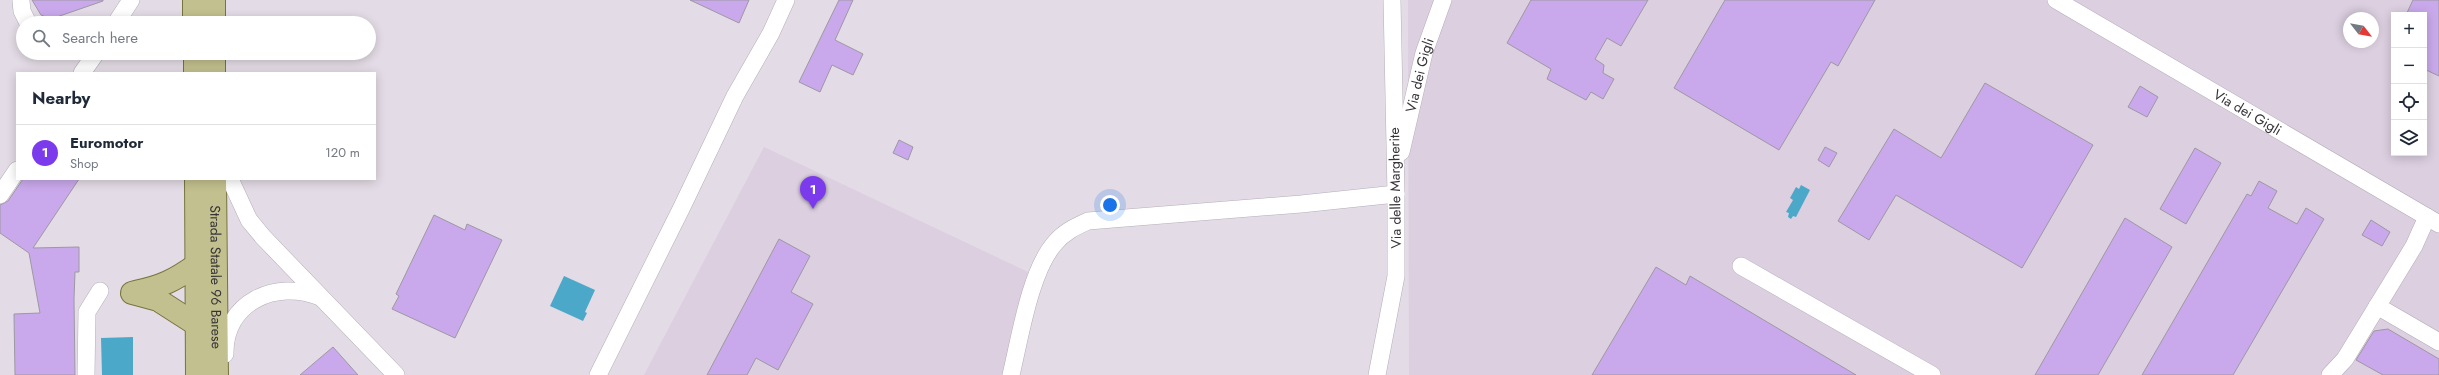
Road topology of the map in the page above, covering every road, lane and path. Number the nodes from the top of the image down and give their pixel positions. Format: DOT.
graph roads {
  1 [pos="131,0"];
  2 [pos="194,0"];
  3 [pos="214,0"];
  4 [pos="218,0"];
  5 [pos="786,0"];
  6 [pos="1392,0"];
  7 [pos="1443,0"];
  8 [pos="2056,0"];
  9 [pos="21,1"];
  10 [pos="24,16"];
  11 [pos="121,16"];
  12 [pos="194,16"];
  13 [pos="214,16"];
  14 [pos="221,16"];
  15 [pos="91,60"];
  16 [pos="195,60"];
  17 [pos="214,60"];
  18 [pos="225,60"];
  19 [pos="83,72"];
  20 [pos="195,72"];
  21 [pos="214,72"];
  22 [pos="225,72"];
  23 [pos="16,171"];
  24 [pos="1396,175"];
  25 [pos="196,180"];
  26 [pos="215,180"];
  27 [pos="230,180"];
  28 [pos="1396,194"];
  29 [pos="0,195"];
  30 [pos="2433,220"];
  31 [pos="196,265"];
  32 [pos="1741,266"];
  33 [pos="100,292"];
  34 [pos="322,298"];
  35 [pos="2377,306"];
  36 [pos="196,325"];
  37 [pos="2439,342"];
  38 [pos="2339,373"];
  39 [pos="86,375"];
  40 [pos="197,375"];
  41 [pos="217,375"];
  42 [pos="226,375"];
  43 [pos="396,375"];
  44 [pos="598,375"];
  45 [pos="1011,375"];
  46 [pos="1377,375"];
  47 [pos="1932,375"];
  1 -- 11 [label="street"];
  2 -- 12 [label="main road"];
  3 -- 13 [label="main road"];
  4 -- 14 [label="street"];
  5 -- 44 [label="street"];
  6 -- 24 [label="street, Via delle Margherite"];
  7 -- 24 [label="street, Via dei Gigli"];
  8 -- 30 [label="street, Via dei Gigli"];
  9 -- 10 [label="street"];
  15 -- 19 [label="street"];
  16 -- 20 [label="main road"];
  17 -- 21 [label="main road"];
  18 -- 22 [label="street"];
  23 -- 29 [label="street"];
  24 -- 28 [label="street, Via delle Margherite"];
  25 -- 31 [label="main road, Strada Statale 96 Barese"];
  26 -- 41 [label="main road, Strada Statale 96 Barese"];
  27 -- 34 [label="street"];
  28 -- 45 [label="street"];
  28 -- 46 [label="street, Via delle Margherite"];
  30 -- 35 [label="street"];
  31 -- 36 [label="main road, Strada Statale 96 Barese"];
  31 -- 36 [label="main road"];
  32 -- 47 [label="street"];
  33 -- 39 [label="street"];
  34 -- 42 [label="street"];
  34 -- 43 [label="street"];
  35 -- 37 [label="street"];
  35 -- 38 [label="street"];
  36 -- 40 [label="main road, Strada Statale 96 Barese"];
}
